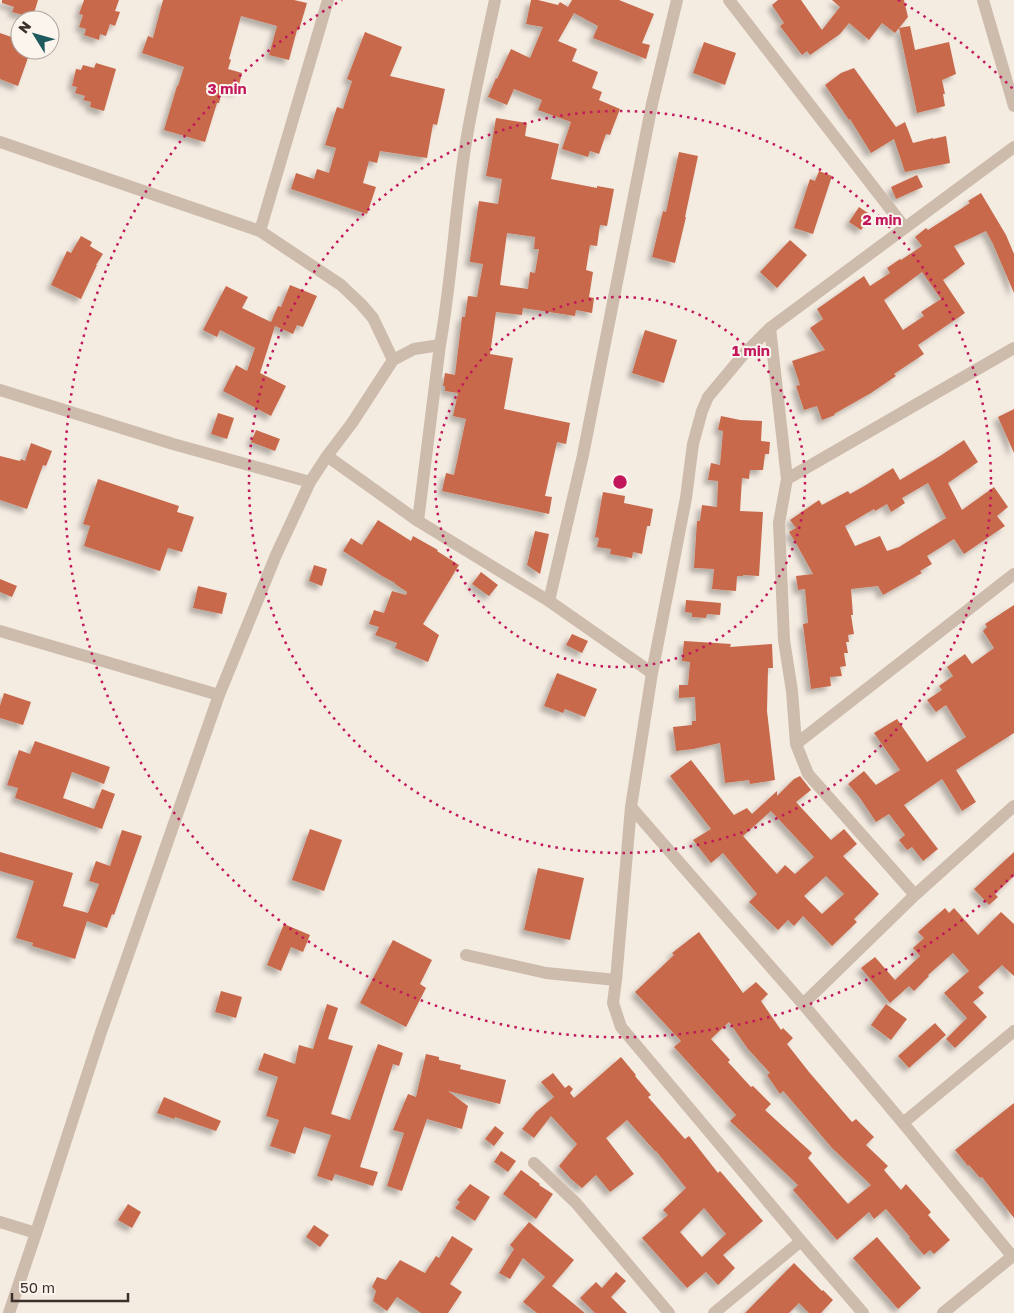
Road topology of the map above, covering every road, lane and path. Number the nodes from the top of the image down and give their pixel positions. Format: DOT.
graph roads {
  1 [pos="328,0"];
  2 [pos="495,0"];
  3 [pos="677,0"];
  4 [pos="729,0"];
  5 [pos="984,0"];
  6 [pos="1014,106"];
  7 [pos="0,142"];
  8 [pos="1014,147"];
  9 [pos="905,228"];
  10 [pos="260,231"];
  11 [pos="770,328"];
  12 [pos="440,345"];
  13 [pos="1014,348"];
  14 [pos="393,360"];
  15 [pos="0,390"];
  16 [pos="327,456"];
  17 [pos="787,479"];
  18 [pos="310,482"];
  19 [pos="418,521"];
  20 [pos="1014,574"];
  21 [pos="549,601"];
  22 [pos="0,631"];
  23 [pos="652,673"];
  24 [pos="219,695"];
  25 [pos="796,744"];
  26 [pos="1014,806"];
  27 [pos="631,807"];
  28 [pos="915,895"];
  29 [pos="466,955"];
  30 [pos="616,980"];
  31 [pos="803,1004"];
  32 [pos="1014,1031"];
  33 [pos="903,1123"];
  34 [pos="534,1164"];
  35 [pos="0,1222"];
  36 [pos="36,1233"];
  37 [pos="801,1241"];
  38 [pos="1013,1255"];
  39 [pos="9,1313"];
  40 [pos="669,1313"];
  41 [pos="714,1313"];
  42 [pos="863,1313"];
  43 [pos="943,1313"];
  1 -- 10 [label="street"];
  2 -- 12 [label="street"];
  3 -- 21 [label="street"];
  4 -- 9 [label="street"];
  5 -- 6 [label="street"];
  7 -- 10 [label="street"];
  8 -- 9 [label="street"];
  9 -- 11 [label="street"];
  10 -- 14 [label="street"];
  11 -- 17 [label="street"];
  11 -- 23 [label="street"];
  12 -- 14 [label="street"];
  12 -- 19 [label="street"];
  13 -- 17 [label="street"];
  14 -- 16 [label="street"];
  15 -- 18 [label="street"];
  16 -- 18 [label="street"];
  16 -- 19 [label="street"];
  17 -- 25 [label="street"];
  18 -- 24 [label="street"];
  19 -- 21 [label="street"];
  20 -- 25 [label="street"];
  21 -- 23 [label="street"];
  22 -- 24 [label="street"];
  23 -- 27 [label="street"];
  24 -- 36 [label="street"];
  25 -- 28 [label="street"];
  26 -- 28 [label="street"];
  27 -- 30 [label="street"];
  27 -- 31 [label="street"];
  28 -- 31 [label="street"];
  29 -- 30 [label="street"];
  30 -- 37 [label="street"];
  31 -- 33 [label="street"];
  32 -- 33 [label="street"];
  33 -- 38 [label="street"];
  34 -- 40 [label="street"];
  35 -- 36 [label="street"];
  36 -- 39 [label="street"];
  37 -- 41 [label="street"];
  37 -- 42 [label="street"];
  38 -- 43 [label="street"];
}
